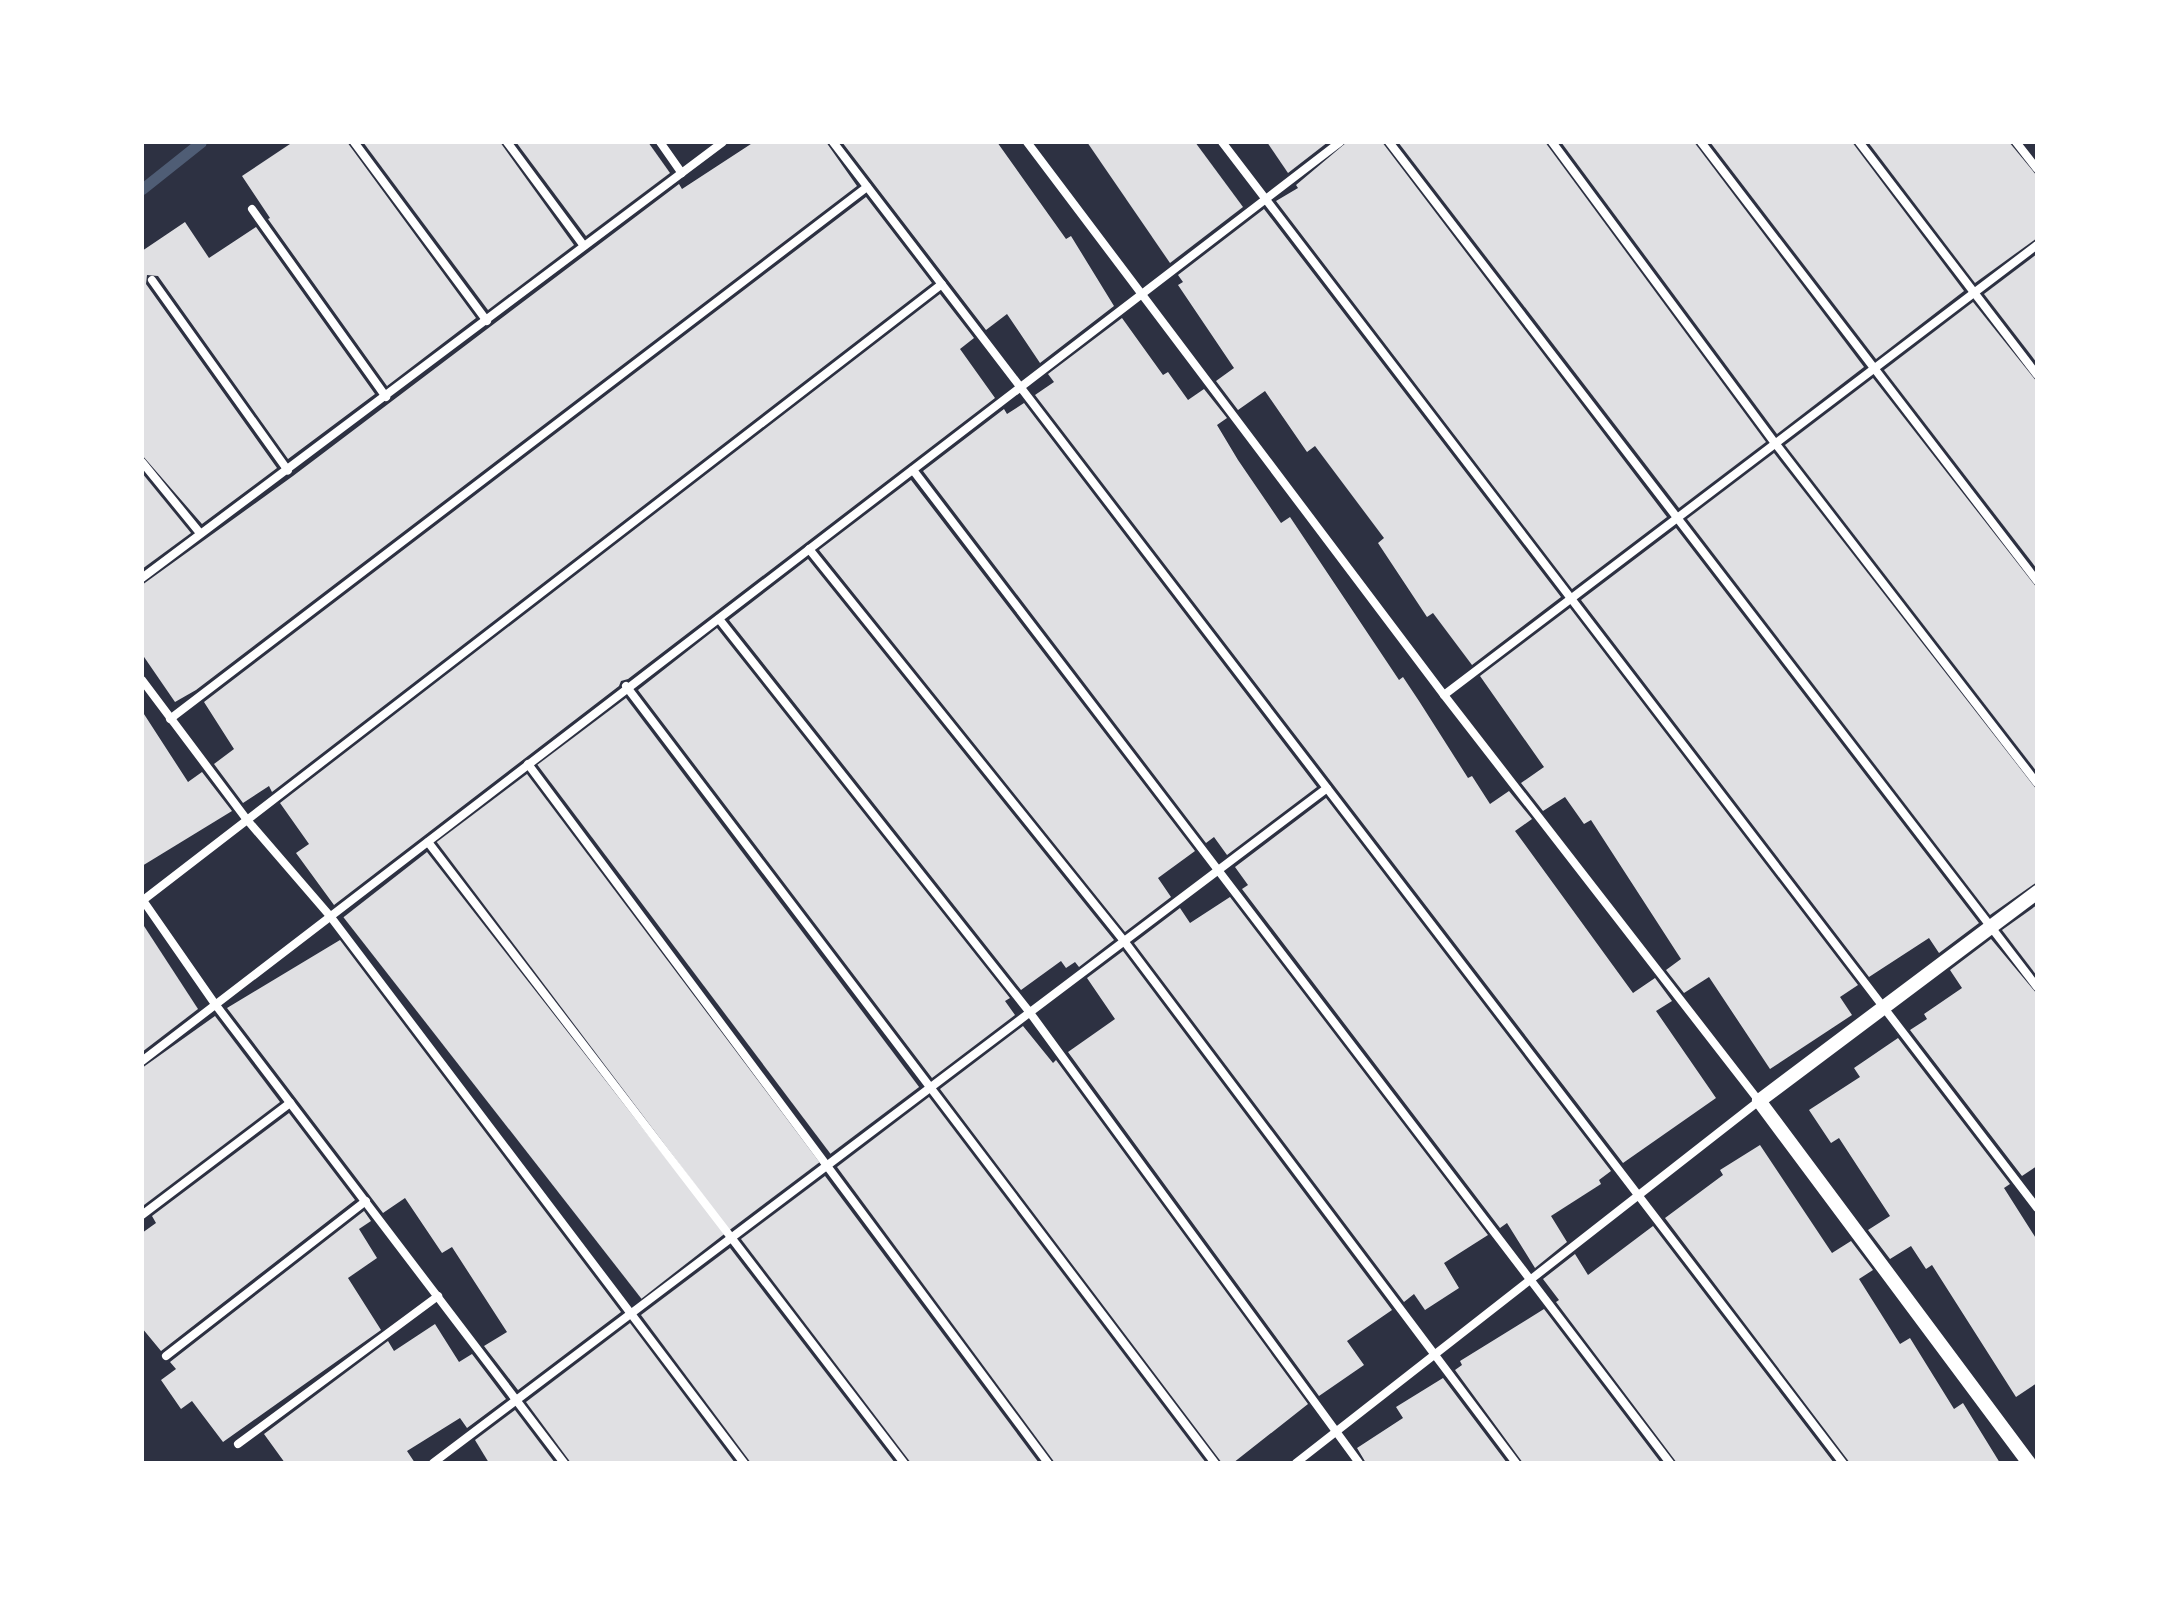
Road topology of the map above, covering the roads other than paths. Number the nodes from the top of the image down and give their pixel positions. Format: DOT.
graph roads {
  1 [pos="354,142"];
  2 [pos="507,142"];
  3 [pos="660,142"];
  4 [pos="723,142"];
  5 [pos="833,142"];
  6 [pos="1027,142"];
  7 [pos="1222,142"];
  8 [pos="1340,142"];
  9 [pos="1389,142"];
  10 [pos="1552,142"];
  11 [pos="1701,142"];
  12 [pos="1859,142"];
  13 [pos="2016,142"];
  14 [pos="2037,169"];
  15 [pos="682,173"];
  16 [pos="867,187"];
  17 [pos="1265,199"];
  18 [pos="252,209"];
  19 [pos="2037,245"];
  20 [pos="584,246"];
  21 [pos="152,280"];
  22 [pos="942,284"];
  23 [pos="1974,292"];
  24 [pos="1142,294"];
  25 [pos="487,321"];
  26 [pos="1875,368"];
  27 [pos="2037,375"];
  28 [pos="1021,388"];
  29 [pos="386,397"];
  30 [pos="1775,443"];
  31 [pos="142,462"];
  32 [pos="913,470"];
  33 [pos="288,471"];
  34 [pos="1677,518"];
  35 [pos="199,532"];
  36 [pos="809,549"];
  37 [pos="142,578"];
  38 [pos="2037,581"];
  39 [pos="1571,599"];
  40 [pos="719,619"];
  41 [pos="142,680"];
  42 [pos="626,686"];
  43 [pos="1444,695"];
  44 [pos="170,719"];
  45 [pos="528,764"];
  46 [pos="2037,783"];
  47 [pos="1327,788"];
  48 [pos="248,821"];
  49 [pos="428,842"];
  50 [pos="1218,869"];
  51 [pos="2037,892"];
  52 [pos="142,900"];
  53 [pos="330,916"];
  54 [pos="1990,927"];
  55 [pos="1124,941"];
  56 [pos="2037,987"];
  57 [pos="215,1004"];
  58 [pos="1883,1007"];
  59 [pos="1028,1010"];
  60 [pos="142,1061"];
  61 [pos="929,1086"];
  62 [pos="1759,1101"];
  63 [pos="290,1103"];
  64 [pos="827,1165"];
  65 [pos="1638,1195"];
  66 [pos="366,1201"];
  67 [pos="2037,1208"];
  68 [pos="142,1215"];
  69 [pos="730,1238"];
  70 [pos="1530,1279"];
  71 [pos="438,1296"];
  72 [pos="631,1313"];
  73 [pos="1433,1355"];
  74 [pos="166,1356"];
  75 [pos="516,1400"];
  76 [pos="1335,1431"];
  77 [pos="238,1444"];
  78 [pos="433,1463"];
  79 [pos="564,1463"];
  80 [pos="744,1463"];
  81 [pos="904,1463"];
  82 [pos="1048,1463"];
  83 [pos="1215,1463"];
  84 [pos="1296,1463"];
  85 [pos="1359,1463"];
  86 [pos="1516,1463"];
  87 [pos="1670,1463"];
  88 [pos="1843,1463"];
  89 [pos="2029,1463"];
  1 -- 25 [label="street"];
  2 -- 20 [label="street"];
  3 -- 15 [label="street"];
  4 -- 15 [label="street"];
  5 -- 16 [label="street"];
  6 -- 24 [label="street"];
  7 -- 17 [label="street"];
  8 -- 17 [label="street"];
  9 -- 34 [label="street"];
  10 -- 30 [label="street"];
  11 -- 26 [label="street"];
  12 -- 23 [label="street"];
  13 -- 14 [label="street"];
  15 -- 20 [label="street"];
  16 -- 22 [label="street"];
  16 -- 44 [label="street"];
  17 -- 24 [label="street"];
  17 -- 39 [label="street"];
  18 -- 29 [label="street"];
  19 -- 23 [label="street"];
  20 -- 25 [label="street"];
  21 -- 33 [label="street"];
  22 -- 28 [label="street"];
  22 -- 48 [label="street"];
  23 -- 26 [label="street"];
  23 -- 27 [label="street"];
  24 -- 28 [label="street"];
  24 -- 43 [label="street"];
  25 -- 29 [label="street"];
  26 -- 30 [label="street"];
  26 -- 38 [label="street"];
  28 -- 32 [label="street"];
  28 -- 47 [label="street"];
  29 -- 33 [label="street"];
  30 -- 34 [label="street"];
  30 -- 46 [label="street"];
  31 -- 35 [label="street"];
  32 -- 36 [label="street"];
  32 -- 50 [label="street"];
  33 -- 35 [label="street"];
  34 -- 39 [label="street"];
  34 -- 54 [label="street"];
  35 -- 37 [label="street"];
  36 -- 40 [label="street"];
  36 -- 55 [label="street"];
  39 -- 43 [label="street"];
  39 -- 58 [label="street"];
  40 -- 42 [label="street"];
  40 -- 59 [label="street"];
  41 -- 44 [label="street"];
  42 -- 45 [label="street"];
  42 -- 61 [label="street"];
  43 -- 62 [label="street"];
  44 -- 48 [label="street"];
  45 -- 49 [label="street"];
  45 -- 64 [label="street"];
  47 -- 50 [label="street"];
  47 -- 65 [label="street"];
  48 -- 52 [label="street"];
  48 -- 53 [label="street"];
  49 -- 53 [label="street"];
  49 -- 69 [label="street"];
  50 -- 55 [label="street"];
  50 -- 70 [label="street"];
  51 -- 54 [label="street"];
  52 -- 57 [label="street"];
  53 -- 57 [label="street"];
  53 -- 72 [label="street"];
  54 -- 56 [label="street"];
  54 -- 58 [label="street"];
  55 -- 59 [label="street"];
  55 -- 73 [label="street"];
  57 -- 60 [label="street"];
  57 -- 63 [label="street"];
  58 -- 62 [label="street"];
  58 -- 67 [label="street"];
  59 -- 61 [label="street"];
  59 -- 76 [label="street"];
  61 -- 64 [label="street"];
  61 -- 83 [label="street"];
  62 -- 65 [label="street"];
  62 -- 89 [label="street"];
  63 -- 66 [label="street"];
  63 -- 68 [label="street"];
  64 -- 69 [label="street"];
  64 -- 82 [label="street"];
  65 -- 70 [label="street"];
  65 -- 88 [label="street"];
  66 -- 71 [label="street"];
  66 -- 74 [label="street"];
  69 -- 72 [label="street"];
  69 -- 81 [label="street"];
  70 -- 73 [label="street"];
  70 -- 87 [label="street"];
  71 -- 75 [label="street"];
  71 -- 77 [label="street"];
  72 -- 75 [label="street"];
  72 -- 80 [label="street"];
  73 -- 76 [label="street"];
  73 -- 86 [label="street"];
  75 -- 78 [label="street"];
  75 -- 79 [label="street"];
  76 -- 84 [label="street"];
  76 -- 85 [label="street"];
}
